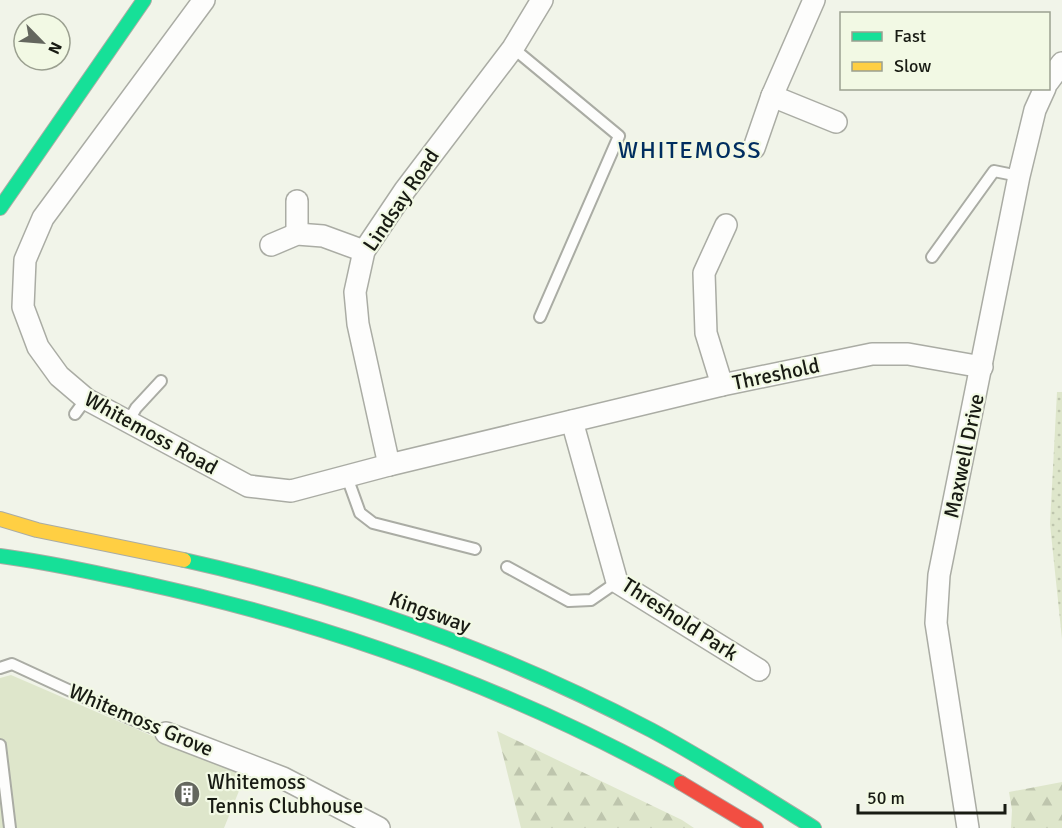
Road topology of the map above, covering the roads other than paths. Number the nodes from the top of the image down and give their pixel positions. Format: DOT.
graph roads {
  1 [pos="144,0"];
  2 [pos="204,0"];
  3 [pos="542,0"];
  4 [pos="814,0"];
  5 [pos="513,48"];
  6 [pos="1062,63"];
  7 [pos="1050,79"];
  8 [pos="1045,90"];
  9 [pos="772,96"];
  10 [pos="836,122"];
  11 [pos="754,148"];
  12 [pos="1019,176"];
  13 [pos="297,201"];
  14 [pos="0,208"];
  15 [pos="726,225"];
  16 [pos="297,234"];
  17 [pos="271,245"];
  18 [pos="364,251"];
  19 [pos="932,257"];
  20 [pos="540,317"];
  21 [pos="982,367"];
  22 [pos="161,381"];
  23 [pos="722,385"];
  24 [pos="572,421"];
  25 [pos="128,422"];
  26 [pos="389,465"];
  27 [pos="347,477"];
  28 [pos="0,519"];
  29 [pos="475,549"];
  30 [pos="0,556"];
  31 [pos="507,567"];
  32 [pos="618,582"];
  33 [pos="0,668"];
  34 [pos="759,670"];
  35 [pos="166,733"];
  36 [pos="0,745"];
  37 [pos="2,767"];
  38 [pos="10,828"];
  39 [pos="379,828"];
  40 [pos="756,828"];
  41 [pos="814,828"];
  42 [pos="968,828"];
  1 -- 14 [label="main road"];
  2 -- 25 [label="street, Whitemoss Road"];
  3 -- 5 [label="street, Lindsay Road"];
  4 -- 9 [label="street"];
  5 -- 18 [label="street, Lindsay Road"];
  5 -- 20 [label="lane"];
  6 -- 7 [label="street"];
  8 -- 12 [label="street, Maxwell Drive"];
  9 -- 10 [label="street"];
  9 -- 11 [label="street"];
  12 -- 19 [label="lane"];
  12 -- 21 [label="street, Maxwell Drive"];
  13 -- 16 [label="street"];
  15 -- 23 [label="street"];
  16 -- 17 [label="street"];
  16 -- 18 [label="street"];
  18 -- 26 [label="street, Lindsay Road"];
  21 -- 23 [label="street, Threshold"];
  21 -- 42 [label="street, Maxwell Drive"];
  22 -- 25 [label="lane"];
  23 -- 24 [label="street, Threshold"];
  24 -- 26 [label="street, Whitemoss Road"];
  24 -- 32 [label="street, Threshold Park"];
  25 -- 27 [label="street, Whitemoss Road"];
  26 -- 27 [label="street, Whitemoss Road"];
  27 -- 29 [label="lane"];
  28 -- 41 [label="main road, Kingsway"];
  30 -- 40 [label="main road"];
  31 -- 32 [label="lane"];
  32 -- 34 [label="street, Threshold Park"];
  33 -- 35 [label="lane, Whitemoss Grove"];
  35 -- 39 [label="street, Whitemoss Grove"];
  36 -- 37 [label="lane"];
  37 -- 38 [label="lane"];
}
